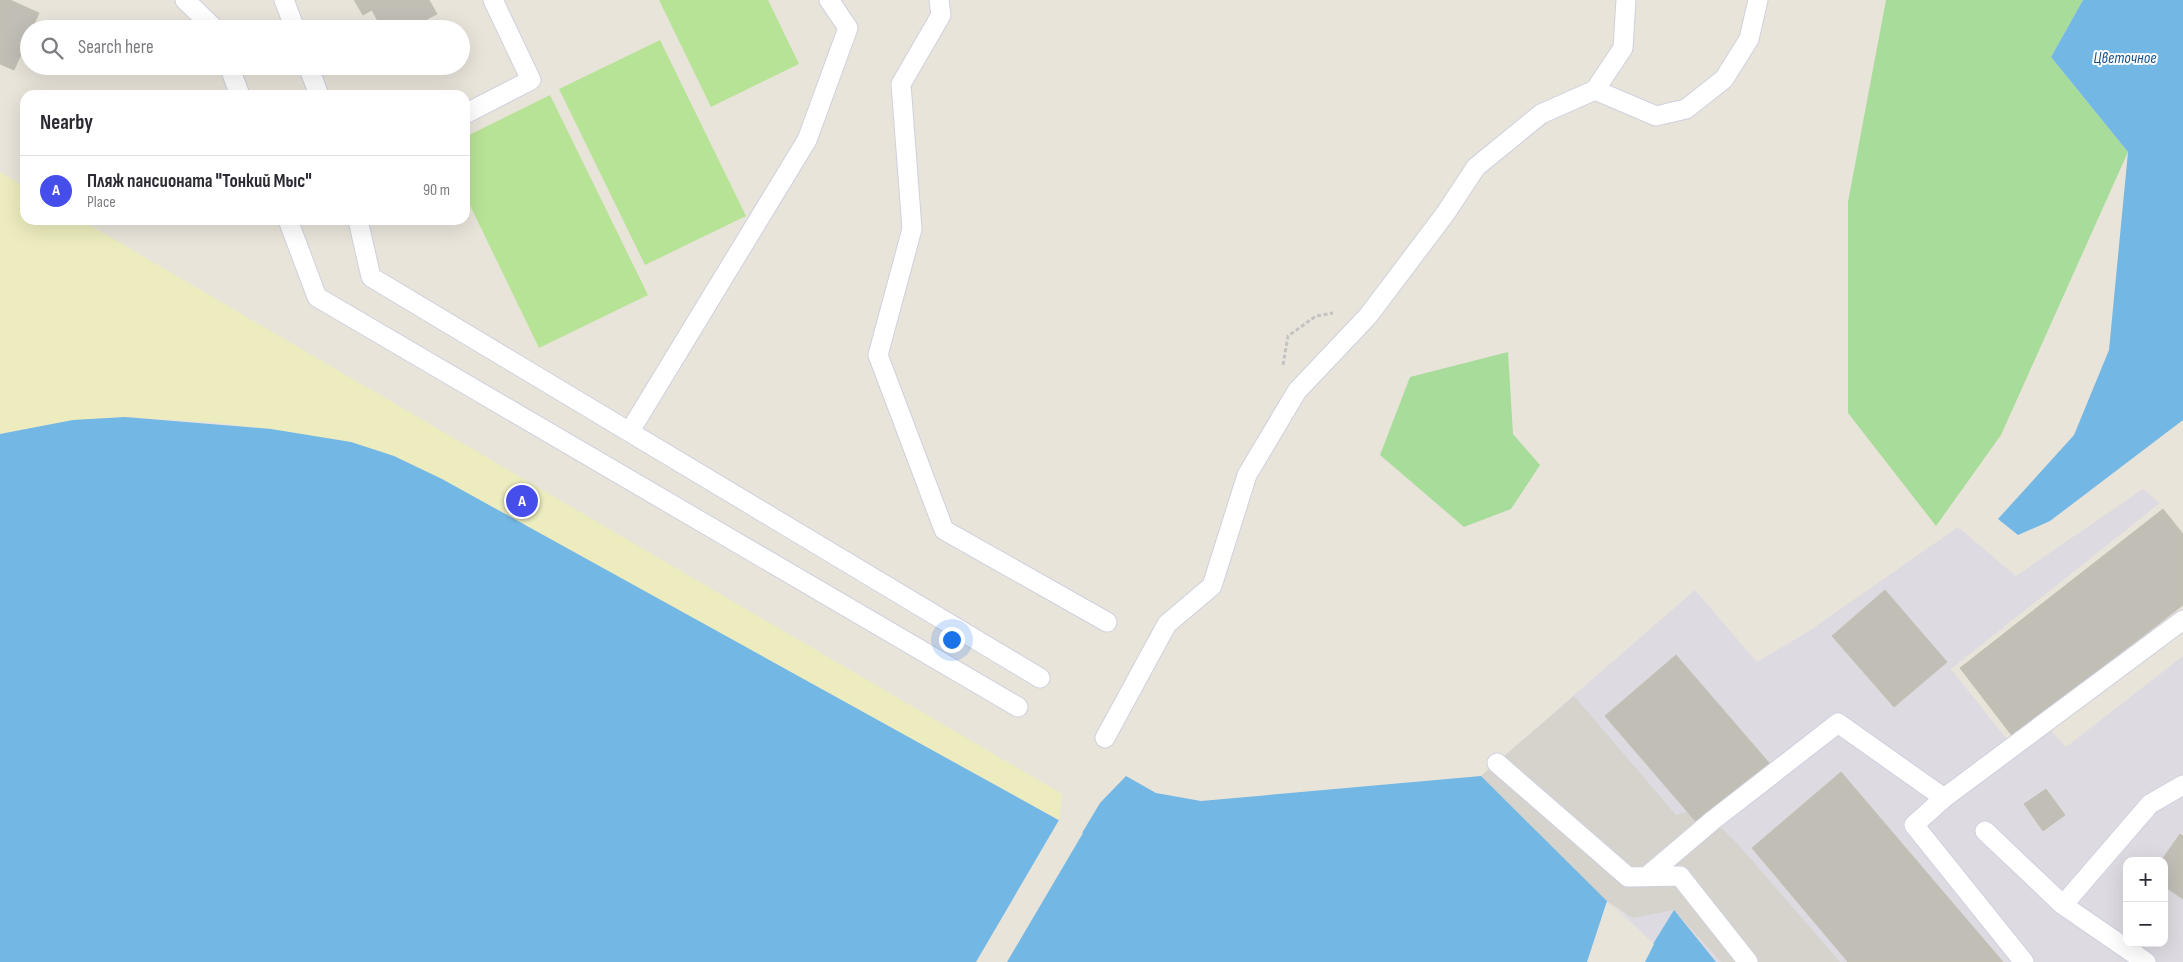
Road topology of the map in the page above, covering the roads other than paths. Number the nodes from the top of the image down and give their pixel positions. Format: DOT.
graph roads {
  1 [pos="185,0"];
  2 [pos="284,0"];
  3 [pos="493,0"];
  4 [pos="829,0"];
  5 [pos="939,0"];
  6 [pos="1626,0"];
  7 [pos="1758,0"];
  8 [pos="206,20"];
  9 [pos="292,20"];
  10 [pos="232,75"];
  11 [pos="311,75"];
  12 [pos="238,90"];
  13 [pos="317,90"];
  14 [pos="1595,90"];
  15 [pos="470,111"];
  16 [pos="290,225"];
  17 [pos="359,225"];
  18 [pos="630,431"];
  19 [pos="2183,620"];
  20 [pos="1107,622"];
  21 [pos="1040,678"];
  22 [pos="1018,707"];
  23 [pos="1105,738"];
  24 [pos="1497,763"];
  25 [pos="2183,785"];
  26 [pos="1944,798"];
  27 [pos="1985,831"];
  28 [pos="1646,877"];
  29 [pos="2063,905"];
  30 [pos="1748,962"];
  31 [pos="2024,962"];
  32 [pos="2146,962"];
  1 -- 8 [label="lane"];
  2 -- 9 [label="lane"];
  3 -- 15 [label="lane"];
  4 -- 18 [label="lane"];
  5 -- 20 [label="lane"];
  6 -- 14 [label="lane"];
  7 -- 14 [label="lane"];
  10 -- 12 [label="lane"];
  11 -- 13 [label="lane"];
  14 -- 23 [label="lane"];
  16 -- 22 [label="lane"];
  17 -- 18 [label="lane"];
  18 -- 21 [label="lane"];
  19 -- 26 [label="lane"];
  24 -- 28 [label="lane"];
  25 -- 29 [label="lane"];
  26 -- 28 [label="lane"];
  26 -- 31 [label="lane"];
  27 -- 29 [label="lane"];
  28 -- 30 [label="lane"];
  29 -- 32 [label="lane"];
}
